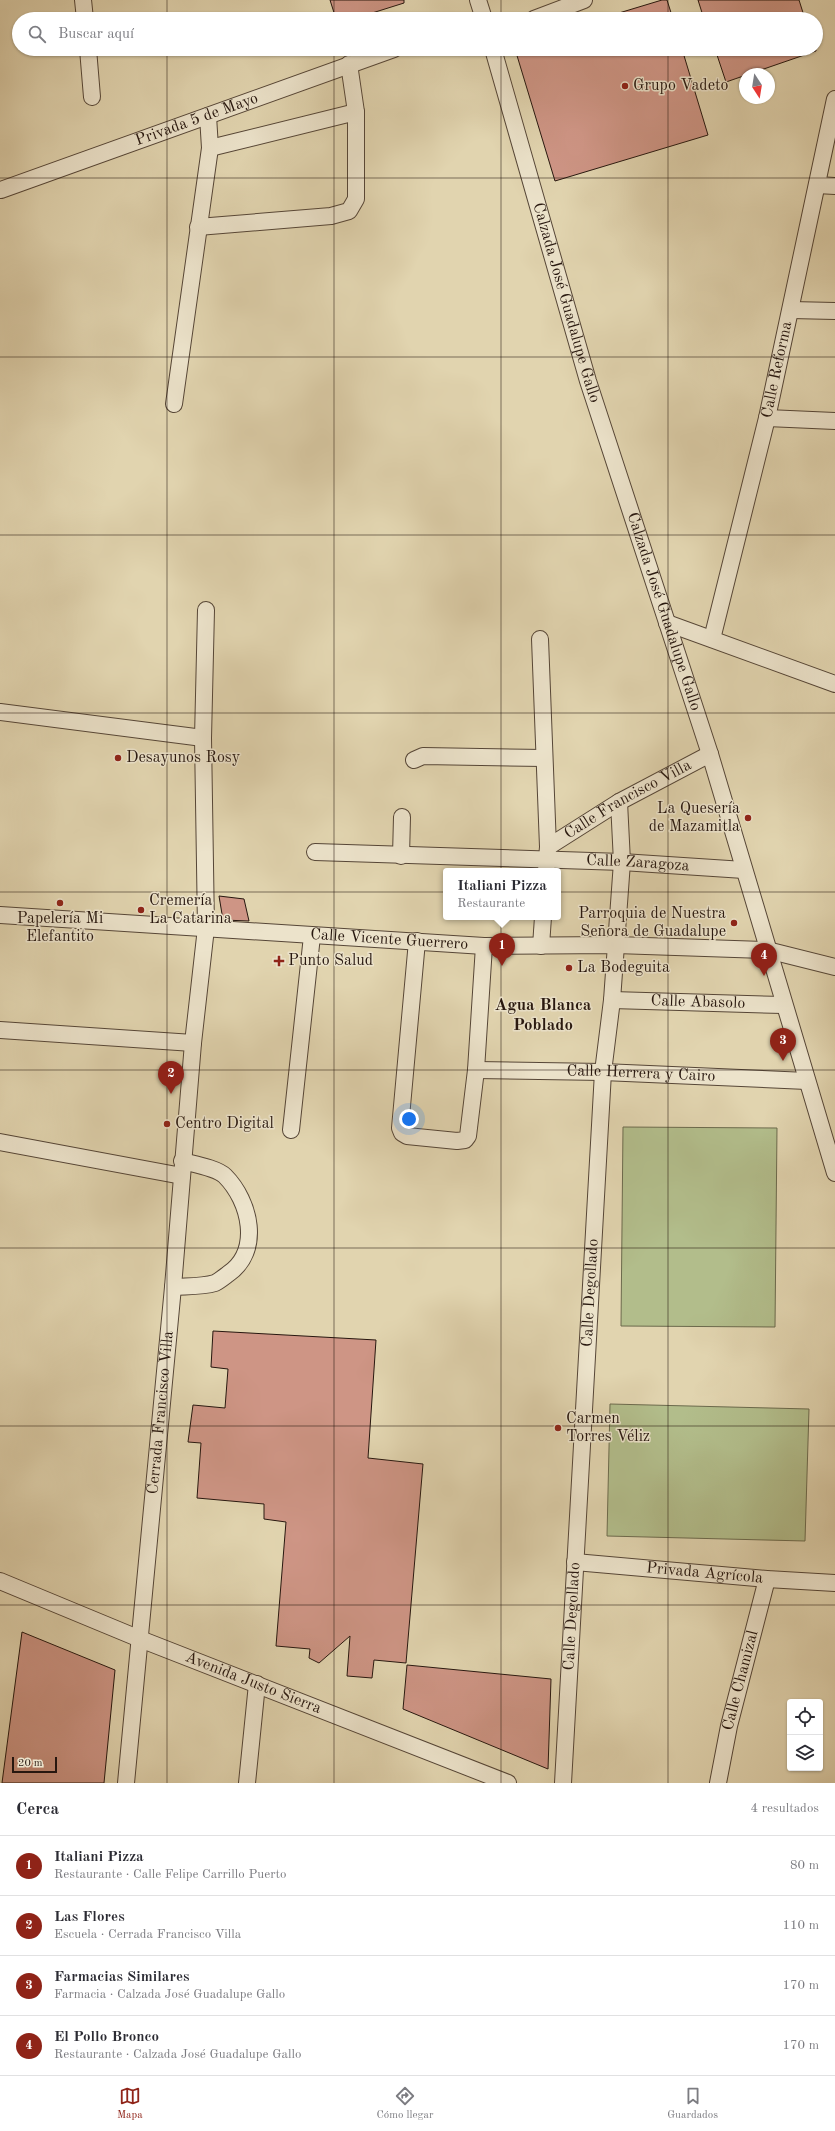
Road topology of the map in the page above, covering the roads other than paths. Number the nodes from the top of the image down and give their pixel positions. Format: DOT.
graph roads {
  1 [pos="83,0"];
  2 [pos="478,0"];
  3 [pos="584,0"];
  4 [pos="84,12"];
  5 [pos="480,12"];
  6 [pos="552,12"];
  7 [pos="89,56"];
  8 [pos="373,56"];
  9 [pos="495,56"];
  10 [pos="349,64"];
  11 [pos="92,97"];
  12 [pos="835,99"];
  13 [pos="356,112"];
  14 [pos="208,116"];
  15 [pos="210,148"];
  16 [pos="817,185"];
  17 [pos="835,186"];
  18 [pos="1,190"];
  19 [pos="198,226"];
  20 [pos="791,310"];
  21 [pos="835,311"];
  22 [pos="174,404"];
  23 [pos="767,418"];
  24 [pos="835,421"];
  25 [pos="206,610"];
  26 [pos="667,624"];
  27 [pos="540,639"];
  28 [pos="712,639"];
  29 [pos="835,684"];
  30 [pos="0,712"];
  31 [pos="203,738"];
  32 [pos="710,754"];
  33 [pos="544,758"];
  34 [pos="414,760"];
  35 [pos="619,802"];
  36 [pos="402,817"];
  37 [pos="315,852"];
  38 [pos="402,856"];
  39 [pos="547,859"];
  40 [pos="622,862"];
  41 [pos="744,870"];
  42 [pos="0,916"];
  43 [pos="543,920"];
  44 [pos="206,928"];
  45 [pos="312,936"];
  46 [pos="417,941"];
  47 [pos="616,945"];
  48 [pos="484,946"];
  49 [pos="541,946"];
  50 [pos="767,950"];
  51 [pos="835,967"];
  52 [pos="612,1000"];
  53 [pos="783,1005"];
  54 [pos="0,1030"];
  55 [pos="193,1043"];
  56 [pos="476,1070"];
  57 [pos="603,1072"];
  58 [pos="807,1081"];
  59 [pos="291,1130"];
  60 [pos="0,1142"];
  61 [pos="182,1168"];
  62 [pos="835,1173"];
  63 [pos="173,1287"];
  64 [pos="575,1562"];
  65 [pos="767,1580"];
  66 [pos="0,1581"];
  67 [pos="835,1583"];
  68 [pos="140,1639"];
  69 [pos="257,1684"];
  70 [pos="126,1783"];
  71 [pos="247,1783"];
  72 [pos="508,1783"];
  73 [pos="563,1783"];
  74 [pos="718,1783"];
  1 -- 4 [label="street"];
  2 -- 5 [label="street"];
  3 -- 6 [label="street"];
  7 -- 11 [label="street"];
  8 -- 10 [label="street, Privada 5 de Mayo"];
  9 -- 26 [label="street, Calzada José Guadalupe Gallo"];
  10 -- 13 [label="street"];
  10 -- 14 [label="street, Privada 5 de Mayo"];
  12 -- 16 [label="street, Calle Reforma"];
  13 -- 15 [label="street"];
  13 -- 19 [label="street"];
  14 -- 15 [label="street"];
  14 -- 18 [label="street, Privada 5 de Mayo"];
  15 -- 19 [label="street"];
  16 -- 17 [label="street"];
  16 -- 20 [label="street, Calle Reforma"];
  19 -- 22 [label="street"];
  20 -- 21 [label="street"];
  20 -- 23 [label="street, Calle Reforma"];
  23 -- 24 [label="street"];
  23 -- 28 [label="street, Calle Reforma"];
  25 -- 31 [label="street, Cerrada Francisco Villa"];
  26 -- 28 [label="street"];
  26 -- 32 [label="street, Calzada José Guadalupe Gallo"];
  27 -- 33 [label="street"];
  28 -- 29 [label="street"];
  30 -- 31 [label="street"];
  31 -- 44 [label="street, Cerrada Francisco Villa"];
  32 -- 35 [label="street, Calle Francisco Villa"];
  32 -- 41 [label="street, Calzada José Guadalupe Gallo"];
  33 -- 34 [label="street"];
  33 -- 39 [label="street"];
  35 -- 39 [label="street, Calle Francisco Villa"];
  35 -- 40 [label="street, Calle Degollado"];
  36 -- 38 [label="street"];
  37 -- 38 [label="street, Calle Zaragoza"];
  38 -- 39 [label="street, Calle Zaragoza"];
  39 -- 40 [label="street, Calle Zaragoza"];
  40 -- 41 [label="street, Calle Zaragoza"];
  40 -- 47 [label="street, Calle Degollado"];
  41 -- 50 [label="street, Calzada José Guadalupe Gallo"];
  42 -- 44 [label="street, Calle Vicente Guerrero"];
  43 -- 49 [label="street"];
  44 -- 45 [label="street, Calle Vicente Guerrero"];
  44 -- 55 [label="street, Cerrada Francisco Villa"];
  45 -- 46 [label="street, Calle Vicente Guerrero"];
  45 -- 59 [label="street"];
  46 -- 48 [label="street, Calle Vicente Guerrero"];
  46 -- 56 [label="street"];
  47 -- 49 [label="street, Calle Vicente Guerrero"];
  47 -- 50 [label="street, Calle Vicente Guerrero"];
  47 -- 52 [label="street, Calle Degollado"];
  48 -- 49 [label="street, Calle Vicente Guerrero"];
  48 -- 56 [label="street"];
  50 -- 51 [label="street, Calle Vicente Guerrero"];
  50 -- 53 [label="street, Calzada José Guadalupe Gallo"];
  52 -- 53 [label="street, Calle Abasolo"];
  52 -- 57 [label="street, Calle Degollado"];
  53 -- 58 [label="street, Calzada José Guadalupe Gallo"];
  54 -- 55 [label="street"];
  55 -- 61 [label="street, Cerrada Francisco Villa"];
  56 -- 57 [label="street, Calle Herrera y Cairo"];
  57 -- 58 [label="street, Calle Herrera y Cairo"];
  57 -- 64 [label="street, Calle Degollado"];
  58 -- 62 [label="street, Calzada José Guadalupe Gallo"];
  60 -- 61 [label="street"];
  61 -- 63 [label="street, Cerrada Francisco Villa"];
  61 -- 63 [label="street"];
  63 -- 68 [label="street, Cerrada Francisco Villa"];
  64 -- 65 [label="street, Privada Agrícola"];
  64 -- 73 [label="street, Calle Degollado"];
  65 -- 67 [label="street, Privada Agrícola"];
  65 -- 74 [label="street, Calle Chamizal"];
  66 -- 68 [label="street, Avenida Justo Sierra"];
  68 -- 69 [label="street, Avenida Justo Sierra"];
  68 -- 70 [label="street, Cerrada Francisco Villa"];
  69 -- 71 [label="street"];
  69 -- 72 [label="street, Avenida Justo Sierra"];
}
